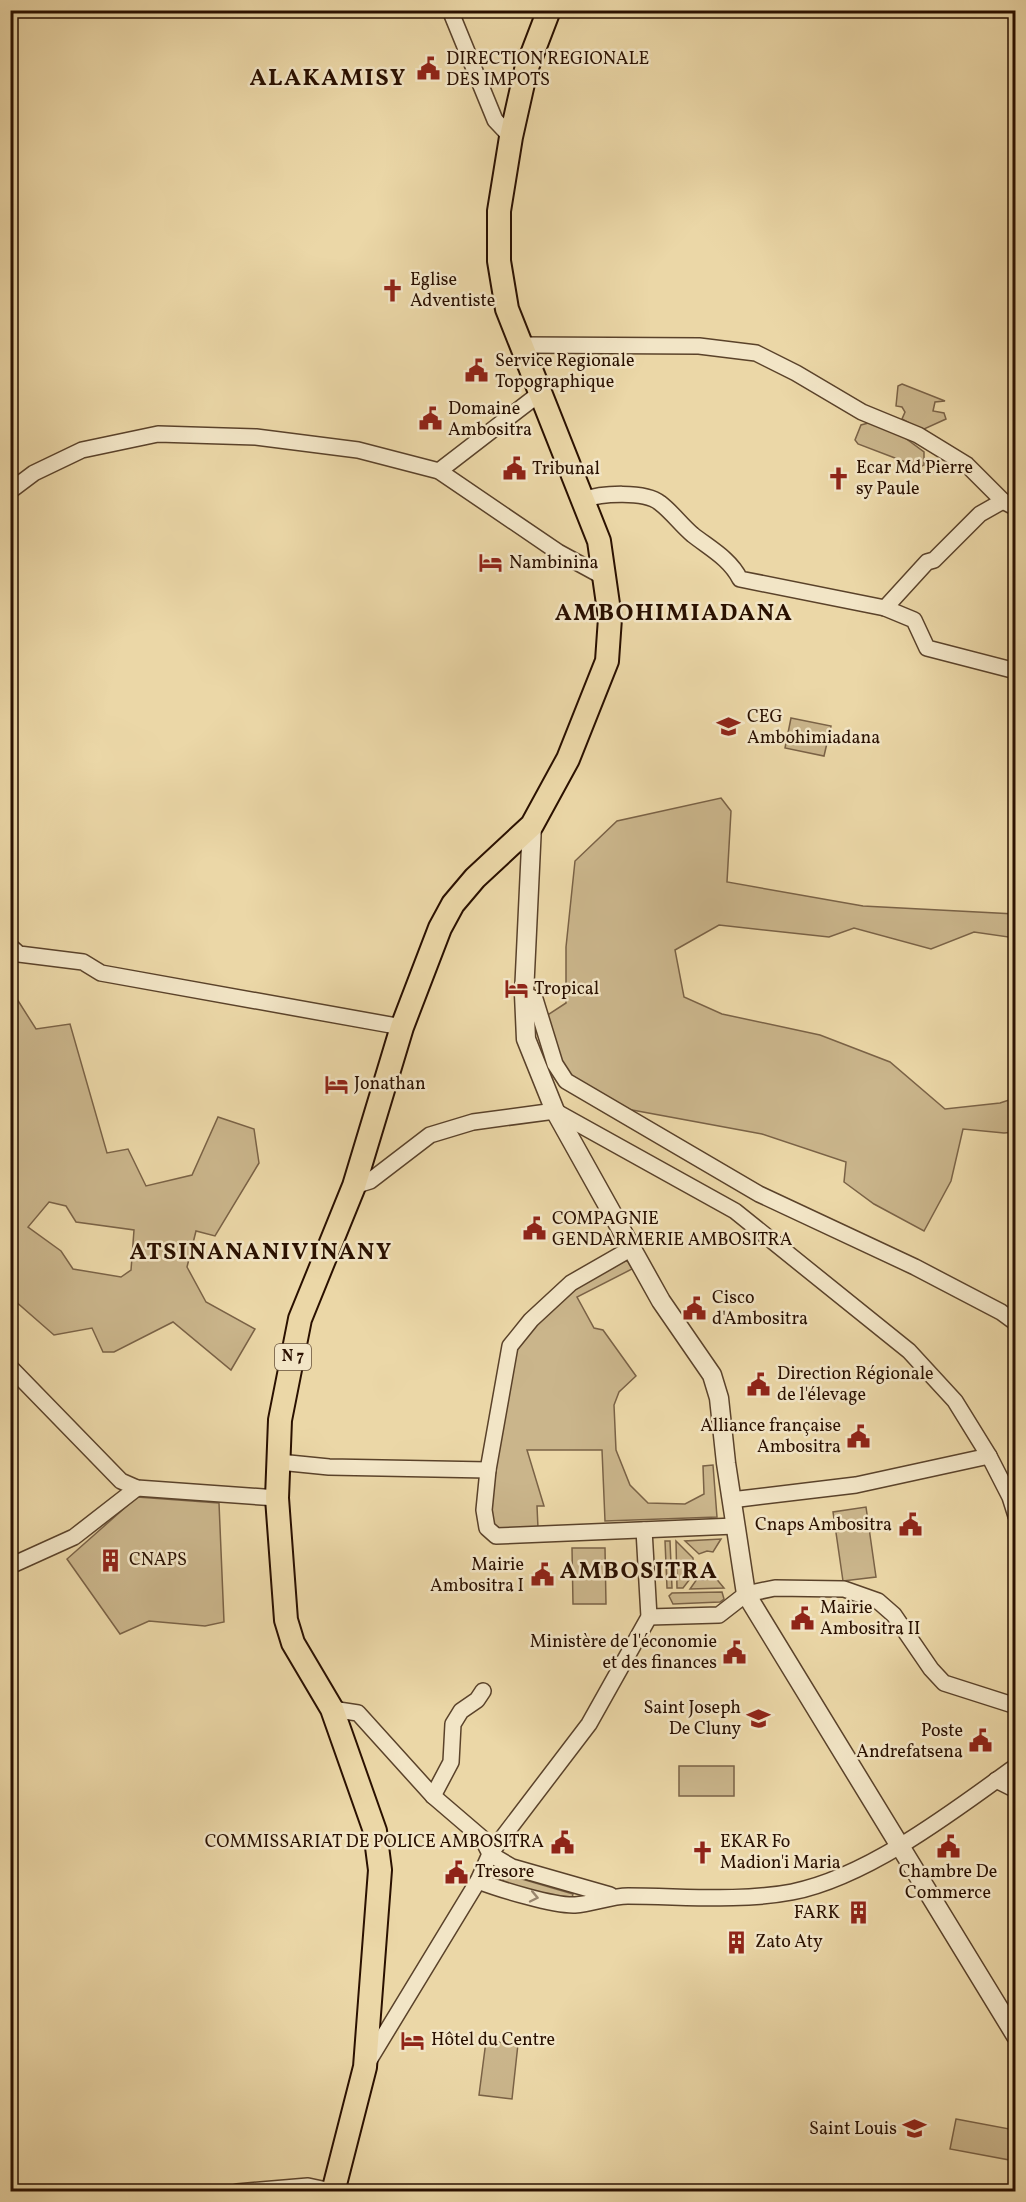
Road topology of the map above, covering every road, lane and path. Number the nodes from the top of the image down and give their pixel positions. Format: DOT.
graph roads {
  1 [pos="450,10"];
  2 [pos="549,10"];
  3 [pos="511,137"];
  4 [pos="522,345"];
  5 [pos="539,394"];
  6 [pos="439,471"];
  7 [pos="10,491"];
  8 [pos="584,500"];
  9 [pos="1009,504"];
  10 [pos="602,576"];
  11 [pos="885,608"];
  12 [pos="1016,671"];
  13 [pos="532,825"];
  14 [pos="10,946"];
  15 [pos="524,994"];
  16 [pos="402,1028"];
  17 [pos="555,1111"];
  18 [pos="354,1186"];
  19 [pos="632,1248"];
  20 [pos="1016,1323"];
  21 [pos="10,1367"];
  22 [pos="989,1456"];
  23 [pos="279,1462"];
  24 [pos="488,1470"];
  25 [pos="137,1488"];
  26 [pos="277,1498"];
  27 [pos="731,1500"];
  28 [pos="1016,1516"];
  29 [pos="735,1526"];
  30 [pos="644,1530"];
  31 [pos="10,1566"];
  32 [pos="746,1594"];
  33 [pos="649,1617"];
  34 [pos="483,1691"];
  35 [pos="1016,1706"];
  36 [pos="332,1709"];
  37 [pos="1016,1766"];
  38 [pos="996,1780"];
  39 [pos="1016,1790"];
  40 [pos="433,1796"];
  41 [pos="901,1846"];
  42 [pos="490,1854"];
  43 [pos="478,1881"];
  44 [pos="613,1896"];
  45 [pos="1016,2037"];
  46 [pos="365,2067"];
  47 [pos="334,2191"];
  48 [pos="237,2192"];
  1 -- 3 [label="street"];
  2 -- 3 [label="main road, N 7"];
  3 -- 4 [label="main road, N 7"];
  4 -- 5 [label="main road, N 7"];
  4 -- 9 [label="street"];
  5 -- 6 [label="street"];
  5 -- 8 [label="main road, N 7"];
  6 -- 7 [label="street"];
  6 -- 10 [label="street"];
  8 -- 10 [label="main road, N 7"];
  8 -- 11 [label="street"];
  9 -- 11 [label="street"];
  10 -- 13 [label="main road, N 7"];
  11 -- 12 [label="street"];
  13 -- 15 [label="street"];
  13 -- 16 [label="main road, N 7"];
  14 -- 16 [label="street"];
  15 -- 17 [label="street"];
  15 -- 20 [label="street"];
  16 -- 18 [label="main road, N 7"];
  17 -- 18 [label="street"];
  17 -- 19 [label="street"];
  17 -- 22 [label="street"];
  18 -- 23 [label="main road, N 7"];
  19 -- 24 [label="street"];
  19 -- 27 [label="street"];
  21 -- 25 [label="street"];
  22 -- 27 [label="street"];
  22 -- 28 [label="street"];
  23 -- 24 [label="street"];
  23 -- 26 [label="main road, N 7"];
  24 -- 30 [label="street"];
  25 -- 26 [label="street"];
  25 -- 31 [label="street"];
  26 -- 36 [label="main road, N 7"];
  27 -- 29 [label="street"];
  29 -- 30 [label="street"];
  29 -- 32 [label="street"];
  30 -- 33 [label="street"];
  32 -- 33 [label="street"];
  32 -- 35 [label="street"];
  32 -- 41 [label="street"];
  33 -- 42 [label="street"];
  34 -- 40 [label="street"];
  36 -- 40 [label="street"];
  36 -- 46 [label="main road, N 7"];
  37 -- 38 [label="street"];
  38 -- 39 [label="street"];
  38 -- 41 [label="street"];
  40 -- 42 [label="street"];
  41 -- 44 [label="street"];
  41 -- 45 [label="street"];
  42 -- 43 [label="street"];
  42 -- 44 [label="street"];
  43 -- 44 [label="street, one-way"];
  43 -- 46 [label="street"];
  46 -- 47 [label="main road, N 7"];
  47 -- 48 [label="street"];
}
